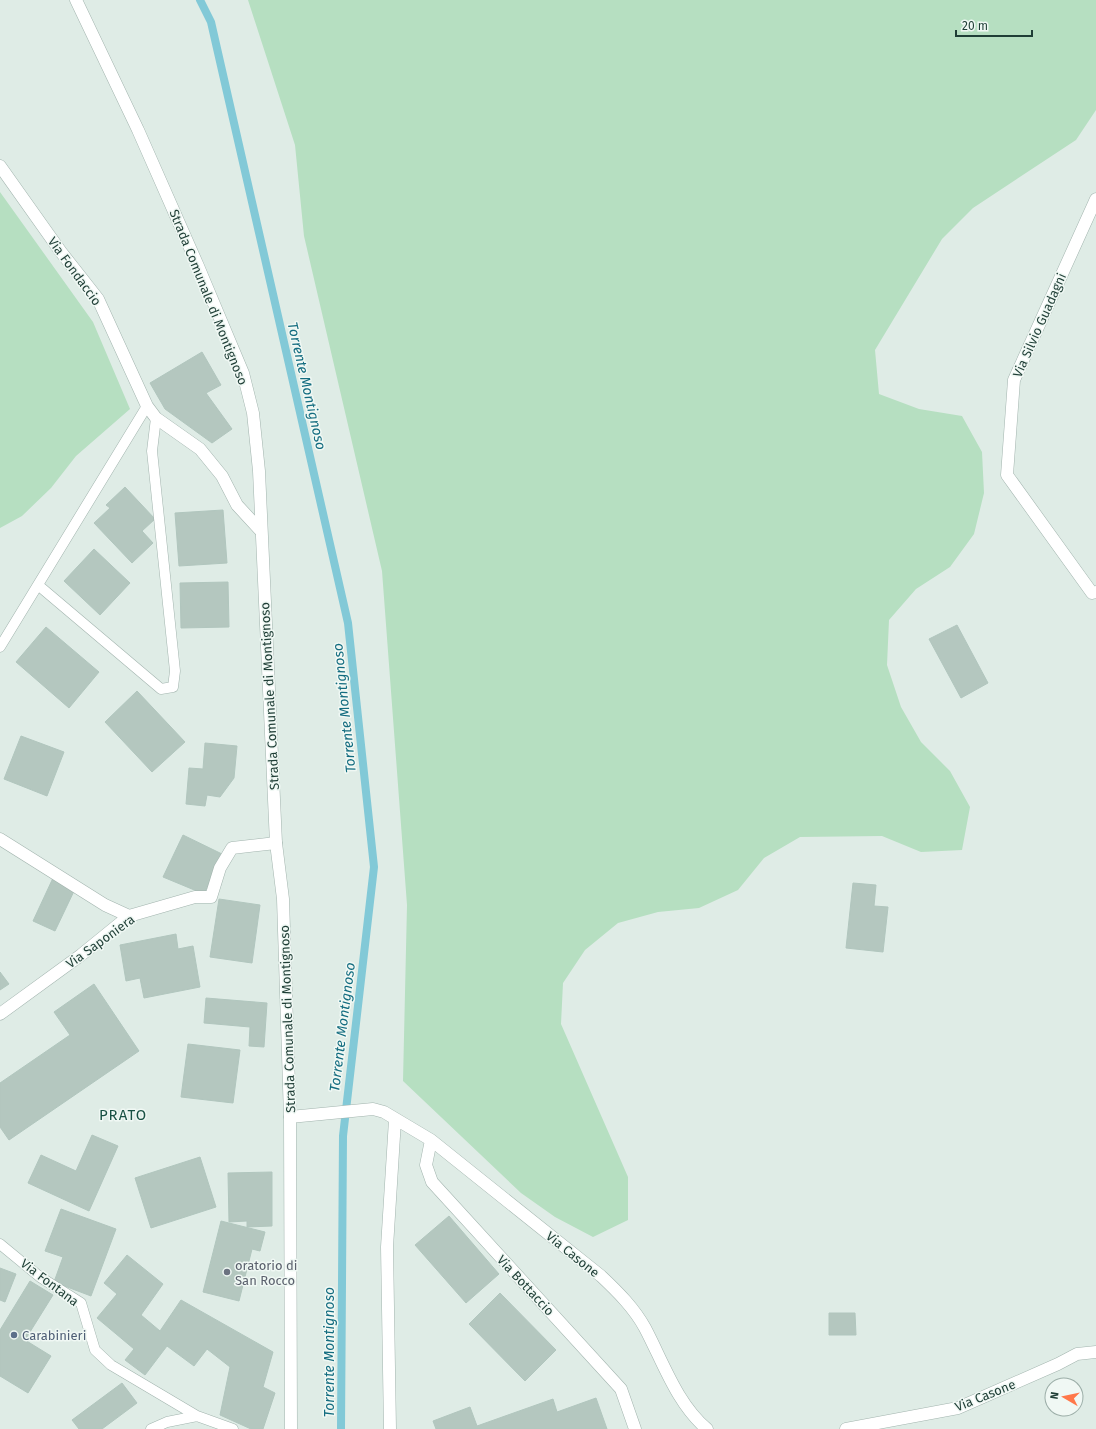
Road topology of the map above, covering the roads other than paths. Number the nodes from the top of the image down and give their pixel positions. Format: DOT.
graph roads {
  1 [pos="76,0"];
  2 [pos="0,166"];
  3 [pos="1096,199"];
  4 [pos="147,406"];
  5 [pos="156,418"];
  6 [pos="261,532"];
  7 [pos="38,585"];
  8 [pos="1096,592"];
  9 [pos="0,647"];
  10 [pos="0,839"];
  11 [pos="276,843"];
  12 [pos="129,916"];
  13 [pos="0,1014"];
  14 [pos="290,1117"];
  15 [pos="395,1120"];
  16 [pos="431,1140"];
  17 [pos="0,1244"];
  18 [pos="1096,1352"];
  19 [pos="197,1416"];
  20 [pos="151,1429"];
  21 [pos="233,1429"];
  22 [pos="291,1429"];
  23 [pos="390,1429"];
  24 [pos="634,1429"];
  25 [pos="707,1429"];
  26 [pos="846,1429"];
  1 -- 6 [label="street, Strada Comunale di Montignoso"];
  2 -- 4 [label="street, Via Fondaccio"];
  3 -- 8 [label="street, Via Silvio Guadagni"];
  4 -- 5 [label="street, Via Fondaccio"];
  4 -- 7 [label="lane"];
  5 -- 6 [label="street, Via Fondaccio"];
  5 -- 7 [label="lane"];
  6 -- 11 [label="street, Strada Comunale di Montignoso"];
  7 -- 9 [label="lane"];
  10 -- 12 [label="street"];
  11 -- 12 [label="street, Via Saponiera"];
  11 -- 14 [label="street, Strada Comunale di Montignoso"];
  12 -- 13 [label="street, Via Saponiera"];
  14 -- 15 [label="street, Via Casone"];
  14 -- 22 [label="street, Strada Comunale di Montignoso"];
  15 -- 16 [label="street, Via Casone"];
  15 -- 23 [label="street"];
  16 -- 24 [label="street, Via Bottaccio"];
  16 -- 25 [label="street, Via Casone"];
  17 -- 19 [label="lane, Via Fontana"];
  18 -- 26 [label="street, Via Casone"];
  19 -- 20 [label="lane"];
  19 -- 21 [label="lane, Via Fontana"];
}
